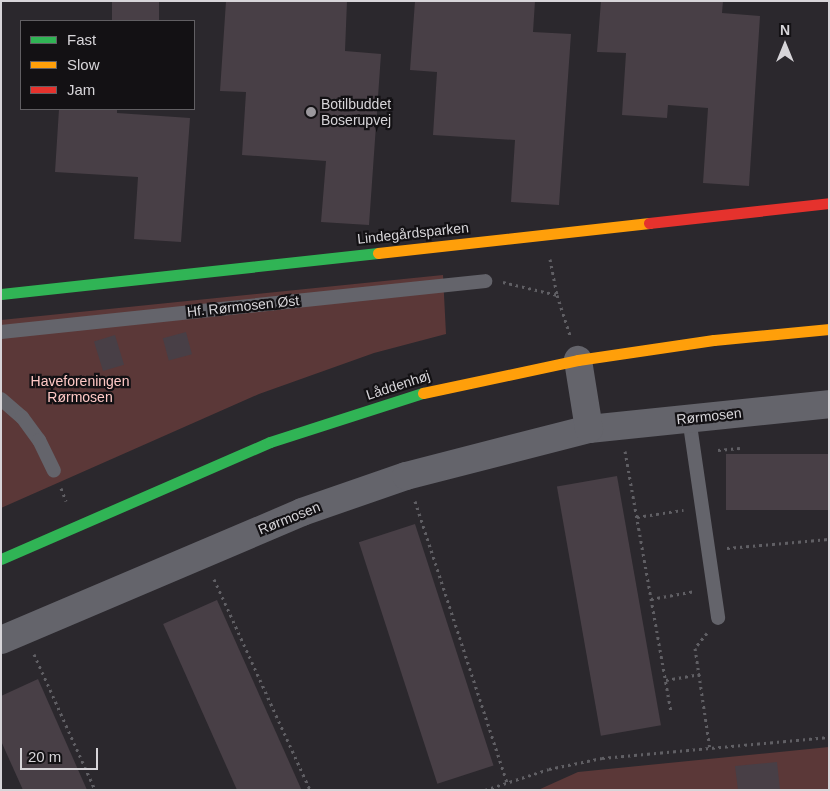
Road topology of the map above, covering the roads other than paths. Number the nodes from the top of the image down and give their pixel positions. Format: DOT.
graph roads {
  1 [pos="829,203"];
  2 [pos="485,281"];
  3 [pos="1,294"];
  4 [pos="829,329"];
  5 [pos="1,332"];
  6 [pos="578,360"];
  7 [pos="1,399"];
  8 [pos="829,404"];
  9 [pos="688,418"];
  10 [pos="588,429"];
  11 [pos="54,471"];
  12 [pos="1,559"];
  13 [pos="718,618"];
  14 [pos="12,636"];
  1 -- 3 [label="street, Lindegårdsparken"];
  2 -- 5 [label="lane, Hf. Rørmosen Øst"];
  4 -- 6 [label="street, Låddenhøj"];
  6 -- 10 [label="street"];
  6 -- 12 [label="street, Låddenhøj"];
  7 -- 11 [label="lane"];
  8 -- 9 [label="street, Rørmosen"];
  9 -- 10 [label="street, Rørmosen"];
  9 -- 13 [label="lane"];
  10 -- 14 [label="street, Rørmosen"];
}
